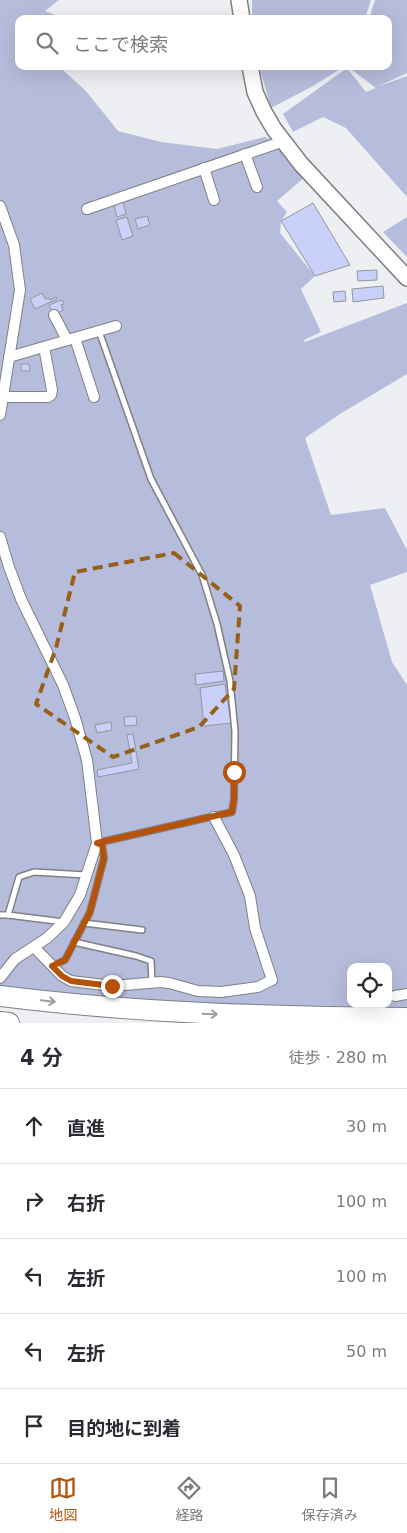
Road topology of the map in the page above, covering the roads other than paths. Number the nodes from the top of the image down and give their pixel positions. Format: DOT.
graph roads {
  1 [pos="239,0"];
  2 [pos="241,15"];
  3 [pos="251,70"];
  4 [pos="284,141"];
  5 [pos="245,154"];
  6 [pos="204,168"];
  7 [pos="257,187"];
  8 [pos="214,200"];
  9 [pos="0,206"];
  10 [pos="87,209"];
  11 [pos="407,278"];
  12 [pos="54,315"];
  13 [pos="116,326"];
  14 [pos="99,331"];
  15 [pos="71,339"];
  16 [pos="44,347"];
  17 [pos="9,357"];
  18 [pos="4,397"];
  19 [pos="94,397"];
  20 [pos="0,415"];
  21 [pos="0,537"];
  22 [pos="214,817"];
  23 [pos="97,843"];
  24 [pos="87,875"];
  25 [pos="0,915"];
  26 [pos="8,915"];
  27 [pos="64,922"];
  28 [pos="84,922"];
  29 [pos="142,930"];
  30 [pos="74,942"];
  31 [pos="34,947"];
  32 [pos="52,966"];
  33 [pos="0,978"];
  34 [pos="152,983"];
  35 [pos="407,994"];
  36 [pos="0,996"];
  37 [pos="395,996"];
  38 [pos="407,1018"];
  39 [pos="0,1022"];
  40 [pos="9,1023"];
  1 -- 2 [label="street"];
  3 -- 4 [label="street"];
  4 -- 5 [label="street"];
  4 -- 11 [label="street"];
  5 -- 6 [label="street"];
  5 -- 7 [label="street"];
  6 -- 8 [label="street"];
  6 -- 10 [label="street"];
  9 -- 17 [label="street"];
  12 -- 15 [label="street"];
  13 -- 14 [label="street"];
  14 -- 15 [label="street"];
  14 -- 22 [label="lane"];
  15 -- 16 [label="street"];
  15 -- 19 [label="street"];
  16 -- 17 [label="street"];
  16 -- 18 [label="street"];
  17 -- 18 [label="street"];
  18 -- 20 [label="street"];
  21 -- 23 [label="street"];
  22 -- 23 [label="lane"];
  22 -- 34 [label="street"];
  23 -- 24 [label="street"];
  23 -- 28 [label="lane"];
  24 -- 26 [label="lane"];
  24 -- 27 [label="street"];
  25 -- 26 [label="lane"];
  26 -- 27 [label="lane"];
  27 -- 31 [label="street"];
  28 -- 29 [label="lane"];
  28 -- 30 [label="lane"];
  30 -- 32 [label="lane"];
  30 -- 34 [label="lane"];
  31 -- 32 [label="street"];
  31 -- 33 [label="street"];
  32 -- 34 [label="street"];
  35 -- 37 [label="street"];
  36 -- 38 [label="highway, one-way"];
  39 -- 40 [label="highway"];
}
